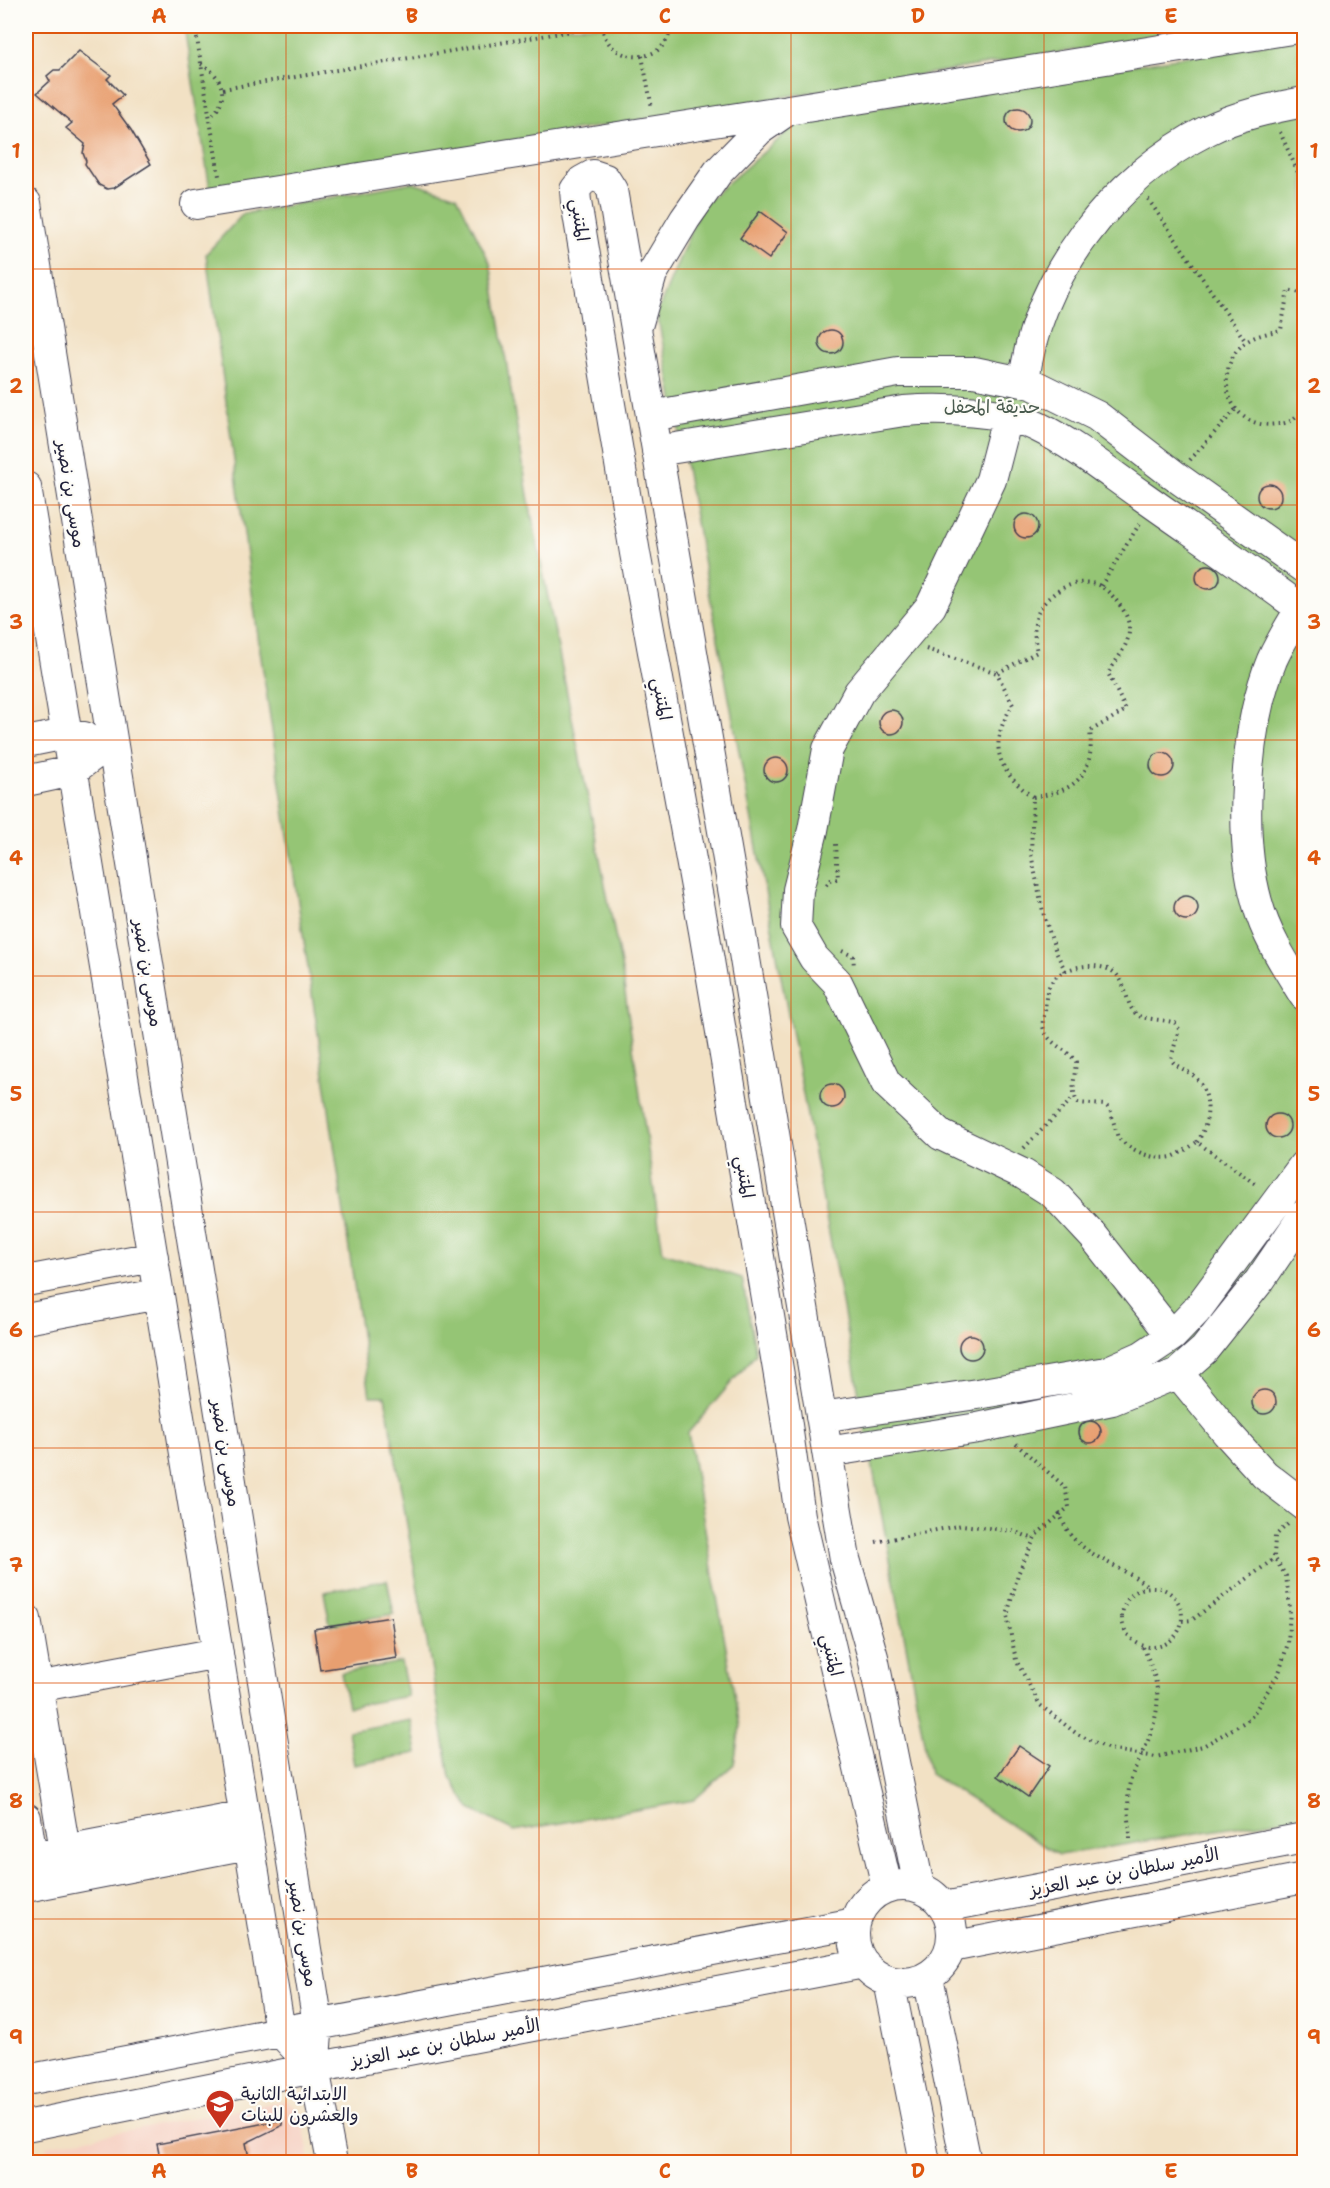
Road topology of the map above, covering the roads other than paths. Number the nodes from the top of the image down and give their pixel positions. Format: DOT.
graph roads {
  1 [pos="1305,27"];
  2 [pos="1305,102"];
  3 [pos="788,110"];
  4 [pos="26,203"];
  5 [pos="196,204"];
  6 [pos="636,329"];
  7 [pos="1024,382"];
  8 [pos="651,416"];
  9 [pos="1006,418"];
  10 [pos="657,451"];
  11 [pos="26,487"];
  12 [pos="1305,568"];
  13 [pos="33,578"];
  14 [pos="1303,610"];
  15 [pos="66,734"];
  16 [pos="111,741"];
  17 [pos="26,742"];
  18 [pos="72,771"];
  19 [pos="26,781"];
  20 [pos="1305,995"];
  21 [pos="1305,1166"];
  22 [pos="1305,1215"];
  23 [pos="153,1257"];
  24 [pos="26,1281"];
  25 [pos="158,1294"];
  26 [pos="26,1319"];
  27 [pos="1172,1336"];
  28 [pos="1179,1373"];
  29 [pos="822,1417"];
  30 [pos="827,1452"];
  31 [pos="1299,1512"];
  32 [pos="26,1619"];
  33 [pos="218,1653"];
  34 [pos="31,1688"];
  35 [pos="26,1818"];
  36 [pos="246,1830"];
  37 [pos="1305,1838"];
  38 [pos="65,1850"];
  39 [pos="29,1858"];
  40 [pos="1305,1878"];
  41 [pos="57,1881"];
  42 [pos="26,1887"];
  43 [pos="887,1887"];
  44 [pos="919,1887"];
  45 [pos="944,1907"];
  46 [pos="855,1923"];
  47 [pos="951,1947"];
  48 [pos="864,1963"];
  49 [pos="928,1977"];
  50 [pos="889,1981"];
  51 [pos="318,2024"];
  52 [pos="280,2031"];
  53 [pos="314,2068"];
  54 [pos="26,2080"];
  55 [pos="26,2126"];
  56 [pos="332,2163"];
  57 [pos="925,2163"];
  58 [pos="966,2163"];
  1 -- 3 [label="street"];
  2 -- 7 [label="street"];
  3 -- 5 [label="street"];
  3 -- 6 [label="street"];
  4 -- 16 [label="street, موسى بن نصير"];
  6 -- 8 [label="street, المتنبي"];
  6 -- 43 [label="street, المتنبي"];
  7 -- 8 [label="street"];
  7 -- 12 [label="street"];
  8 -- 10 [label="street, المتنبي"];
  9 -- 10 [label="street"];
  9 -- 14 [label="street"];
  9 -- 27 [label="street"];
  10 -- 29 [label="street, المتنبي"];
  11 -- 13 [label="street"];
  13 -- 15 [label="street"];
  14 -- 20 [label="street"];
  15 -- 16 [label="street"];
  15 -- 17 [label="street"];
  15 -- 18 [label="street"];
  16 -- 18 [label="street"];
  16 -- 51 [label="street, موسى بن نصير"];
  18 -- 19 [label="street"];
  18 -- 23 [label="street"];
  21 -- 27 [label="street"];
  22 -- 28 [label="street"];
  23 -- 24 [label="street"];
  23 -- 25 [label="street"];
  25 -- 26 [label="street"];
  25 -- 33 [label="street"];
  27 -- 29 [label="street"];
  28 -- 30 [label="street"];
  28 -- 31 [label="street"];
  29 -- 30 [label="street, المتنبي"];
  30 -- 44 [label="street, المتنبي"];
  32 -- 34 [label="street"];
  33 -- 34 [label="street"];
  33 -- 36 [label="street"];
  34 -- 38 [label="street"];
  35 -- 39 [label="street"];
  36 -- 38 [label="street"];
  36 -- 41 [label="street"];
  36 -- 52 [label="street"];
  37 -- 45 [label="street, الأمير سلطان بن عبد العزيز"];
  38 -- 39 [label="street"];
  38 -- 41 [label="street"];
  39 -- 41 [label="street"];
  40 -- 47 [label="street"];
  41 -- 42 [label="street"];
  43 -- 44 [label="street"];
  43 -- 46 [label="street"];
  44 -- 45 [label="street"];
  45 -- 47 [label="street"];
  46 -- 48 [label="street"];
  46 -- 51 [label="street"];
  47 -- 49 [label="street"];
  48 -- 50 [label="street"];
  48 -- 53 [label="street, الأمير سلطان بن عبد العزيز"];
  49 -- 50 [label="street"];
  49 -- 58 [label="street"];
  50 -- 57 [label="street"];
  51 -- 52 [label="street"];
  51 -- 53 [label="street, موسى بن نصير"];
  52 -- 53 [label="street"];
  52 -- 54 [label="street"];
  53 -- 55 [label="street, الأمير سلطان بن عبد العزيز"];
  53 -- 56 [label="street, موسى بن نصير"];
}
